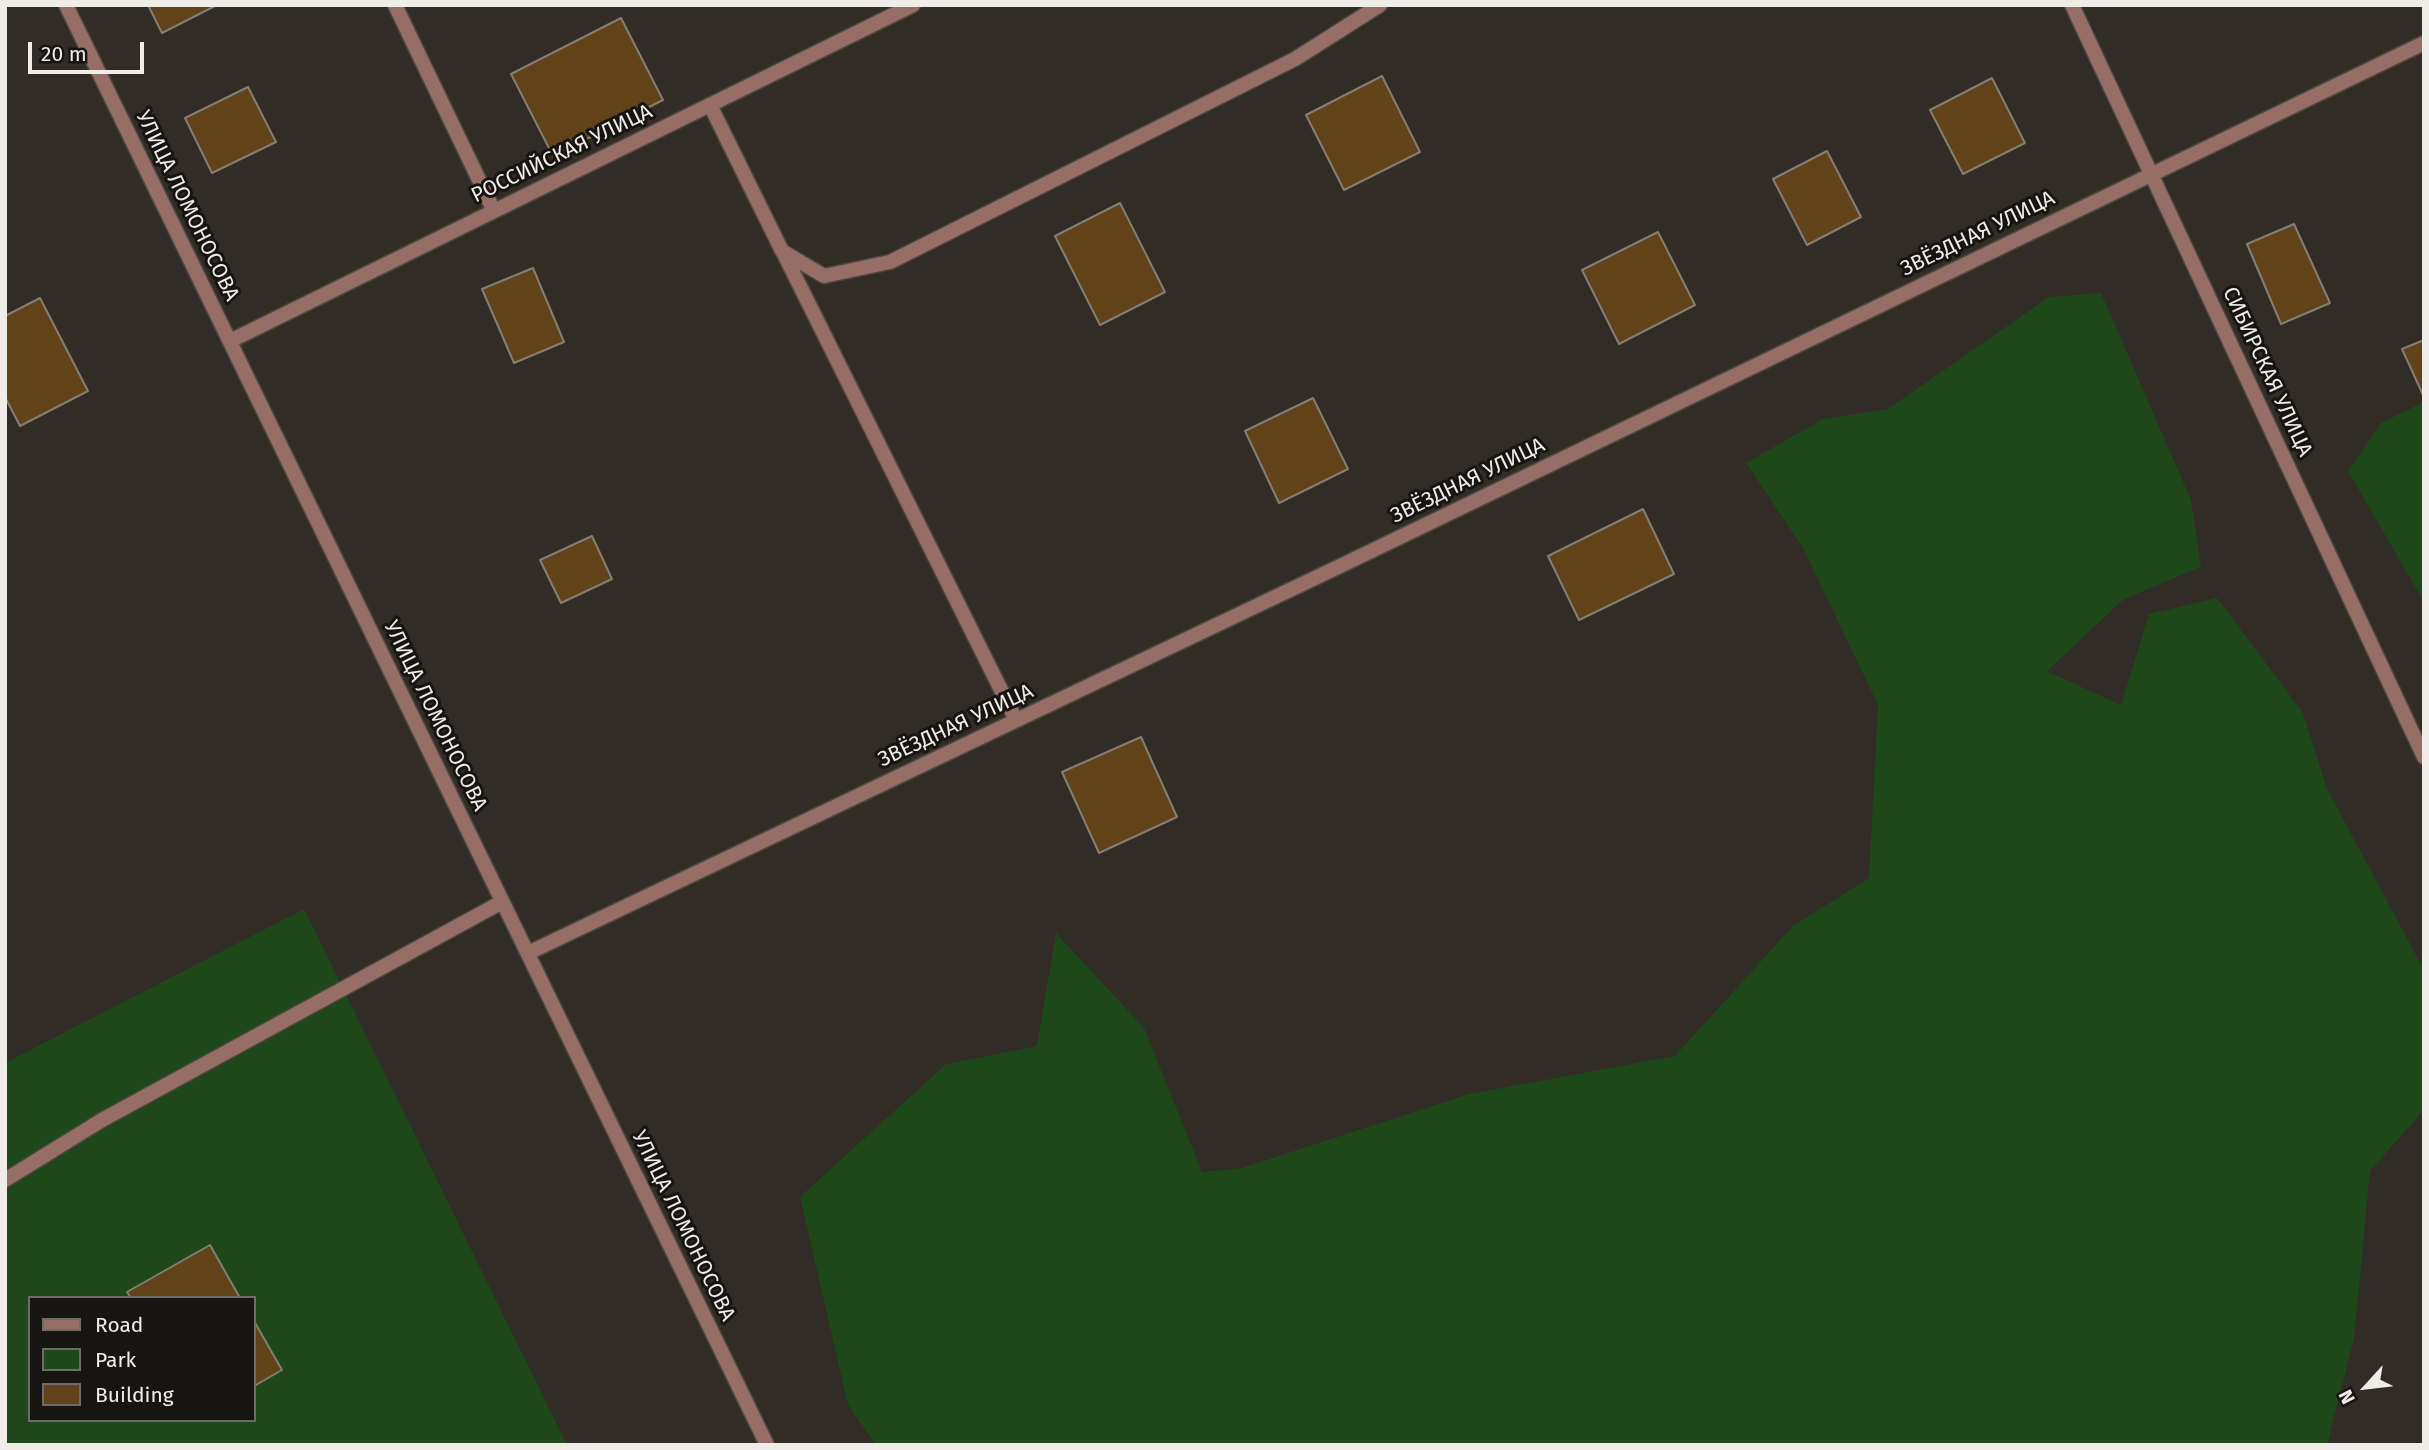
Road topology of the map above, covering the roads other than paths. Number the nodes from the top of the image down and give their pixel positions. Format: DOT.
graph roads {
  1 [pos="66,5"];
  2 [pos="395,5"];
  3 [pos="913,5"];
  4 [pos="1380,5"];
  5 [pos="2072,5"];
  6 [pos="2424,43"];
  7 [pos="710,105"];
  8 [pos="2151,174"];
  9 [pos="494,211"];
  10 [pos="782,251"];
  11 [pos="230,341"];
  12 [pos="1016,720"];
  13 [pos="2424,757"];
  14 [pos="502,902"];
  15 [pos="528,953"];
  16 [pos="5,1180"];
  17 [pos="766,1445"];
  1 -- 11 [label="street, УЛИЦА ЛОМОНОСОВА"];
  2 -- 9 [label="street"];
  3 -- 7 [label="street, РОССИЙСКАЯ УЛИЦА"];
  4 -- 10 [label="street"];
  5 -- 8 [label="street, СИБИРСКАЯ УЛИЦА"];
  6 -- 8 [label="street, ЗВЁЗДНАЯ УЛИЦА"];
  7 -- 9 [label="street, РОССИЙСКАЯ УЛИЦА"];
  7 -- 10 [label="street"];
  8 -- 12 [label="street, ЗВЁЗДНАЯ УЛИЦА"];
  8 -- 13 [label="street, СИБИРСКАЯ УЛИЦА"];
  9 -- 11 [label="street, РОССИЙСКАЯ УЛИЦА"];
  10 -- 12 [label="street"];
  11 -- 14 [label="street, УЛИЦА ЛОМОНОСОВА"];
  12 -- 15 [label="street, ЗВЁЗДНАЯ УЛИЦА"];
  14 -- 15 [label="street, УЛИЦА ЛОМОНОСОВА"];
  14 -- 16 [label="street"];
  15 -- 17 [label="street, УЛИЦА ЛОМОНОСОВА"];
}
